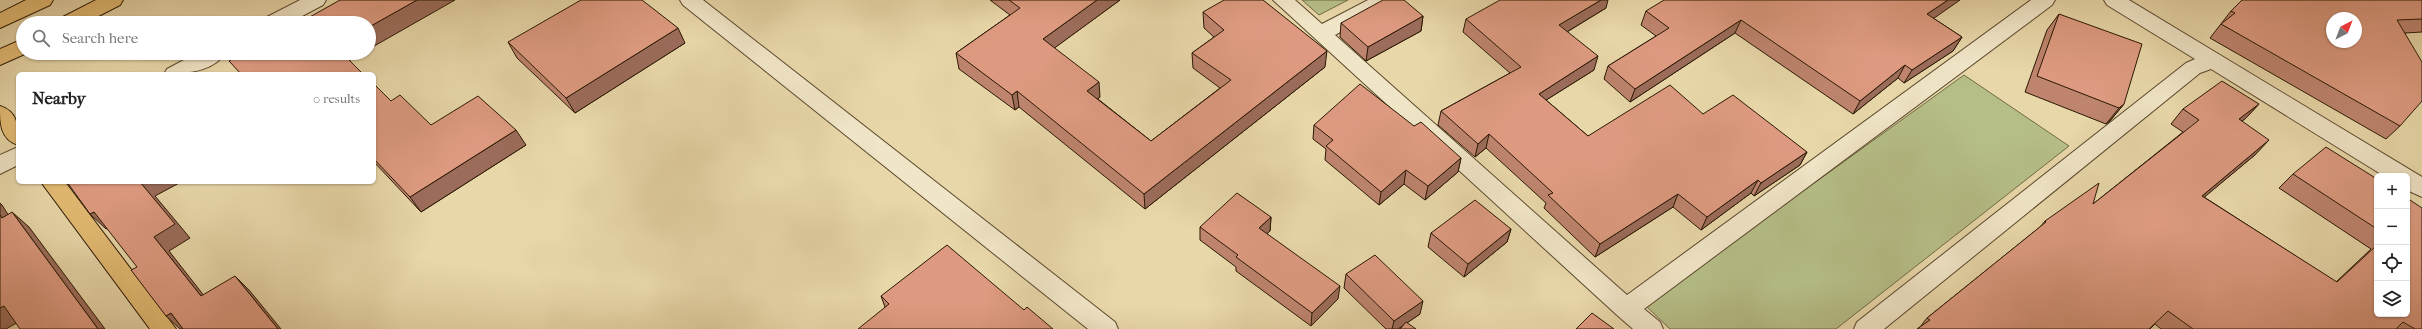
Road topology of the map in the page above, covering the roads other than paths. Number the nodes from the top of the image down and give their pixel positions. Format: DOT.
graph roads {
  1 [pos="43,0"];
  2 [pos="113,0"];
  3 [pos="316,0"];
  4 [pos="690,0"];
  5 [pos="1283,0"];
  6 [pos="1384,0"];
  7 [pos="2045,0"];
  8 [pos="2114,0"];
  9 [pos="82,16"];
  10 [pos="285,16"];
  11 [pos="0,21"];
  12 [pos="1322,33"];
  13 [pos="16,50"];
  14 [pos="0,58"];
  15 [pos="201,60"];
  16 [pos="2212,60"];
  17 [pos="178,72"];
  18 [pos="0,114"];
  19 [pos="16,134"];
  20 [pos="16,156"];
  21 [pos="0,165"];
  22 [pos="2397,173"];
  23 [pos="2410,181"];
  24 [pos="54,184"];
  25 [pos="2422,188"];
  26 [pos="1626,309"];
  27 [pos="164,329"];
  28 [pos="1106,329"];
  29 [pos="1651,329"];
  30 [pos="1866,329"];
  1 -- 11 [label="main road"];
  2 -- 9 [label="main road"];
  3 -- 10 [label="street"];
  4 -- 28 [label="street"];
  5 -- 12 [label="street"];
  6 -- 12 [label="street"];
  7 -- 26 [label="street"];
  8 -- 16 [label="street"];
  12 -- 26 [label="street"];
  13 -- 14 [label="main road"];
  15 -- 17 [label="street"];
  16 -- 22 [label="street"];
  16 -- 30 [label="street"];
  18 -- 19 [label="main road"];
  20 -- 21 [label="street"];
  23 -- 25 [label="street"];
  24 -- 27 [label="main road"];
  26 -- 29 [label="street"];
}
